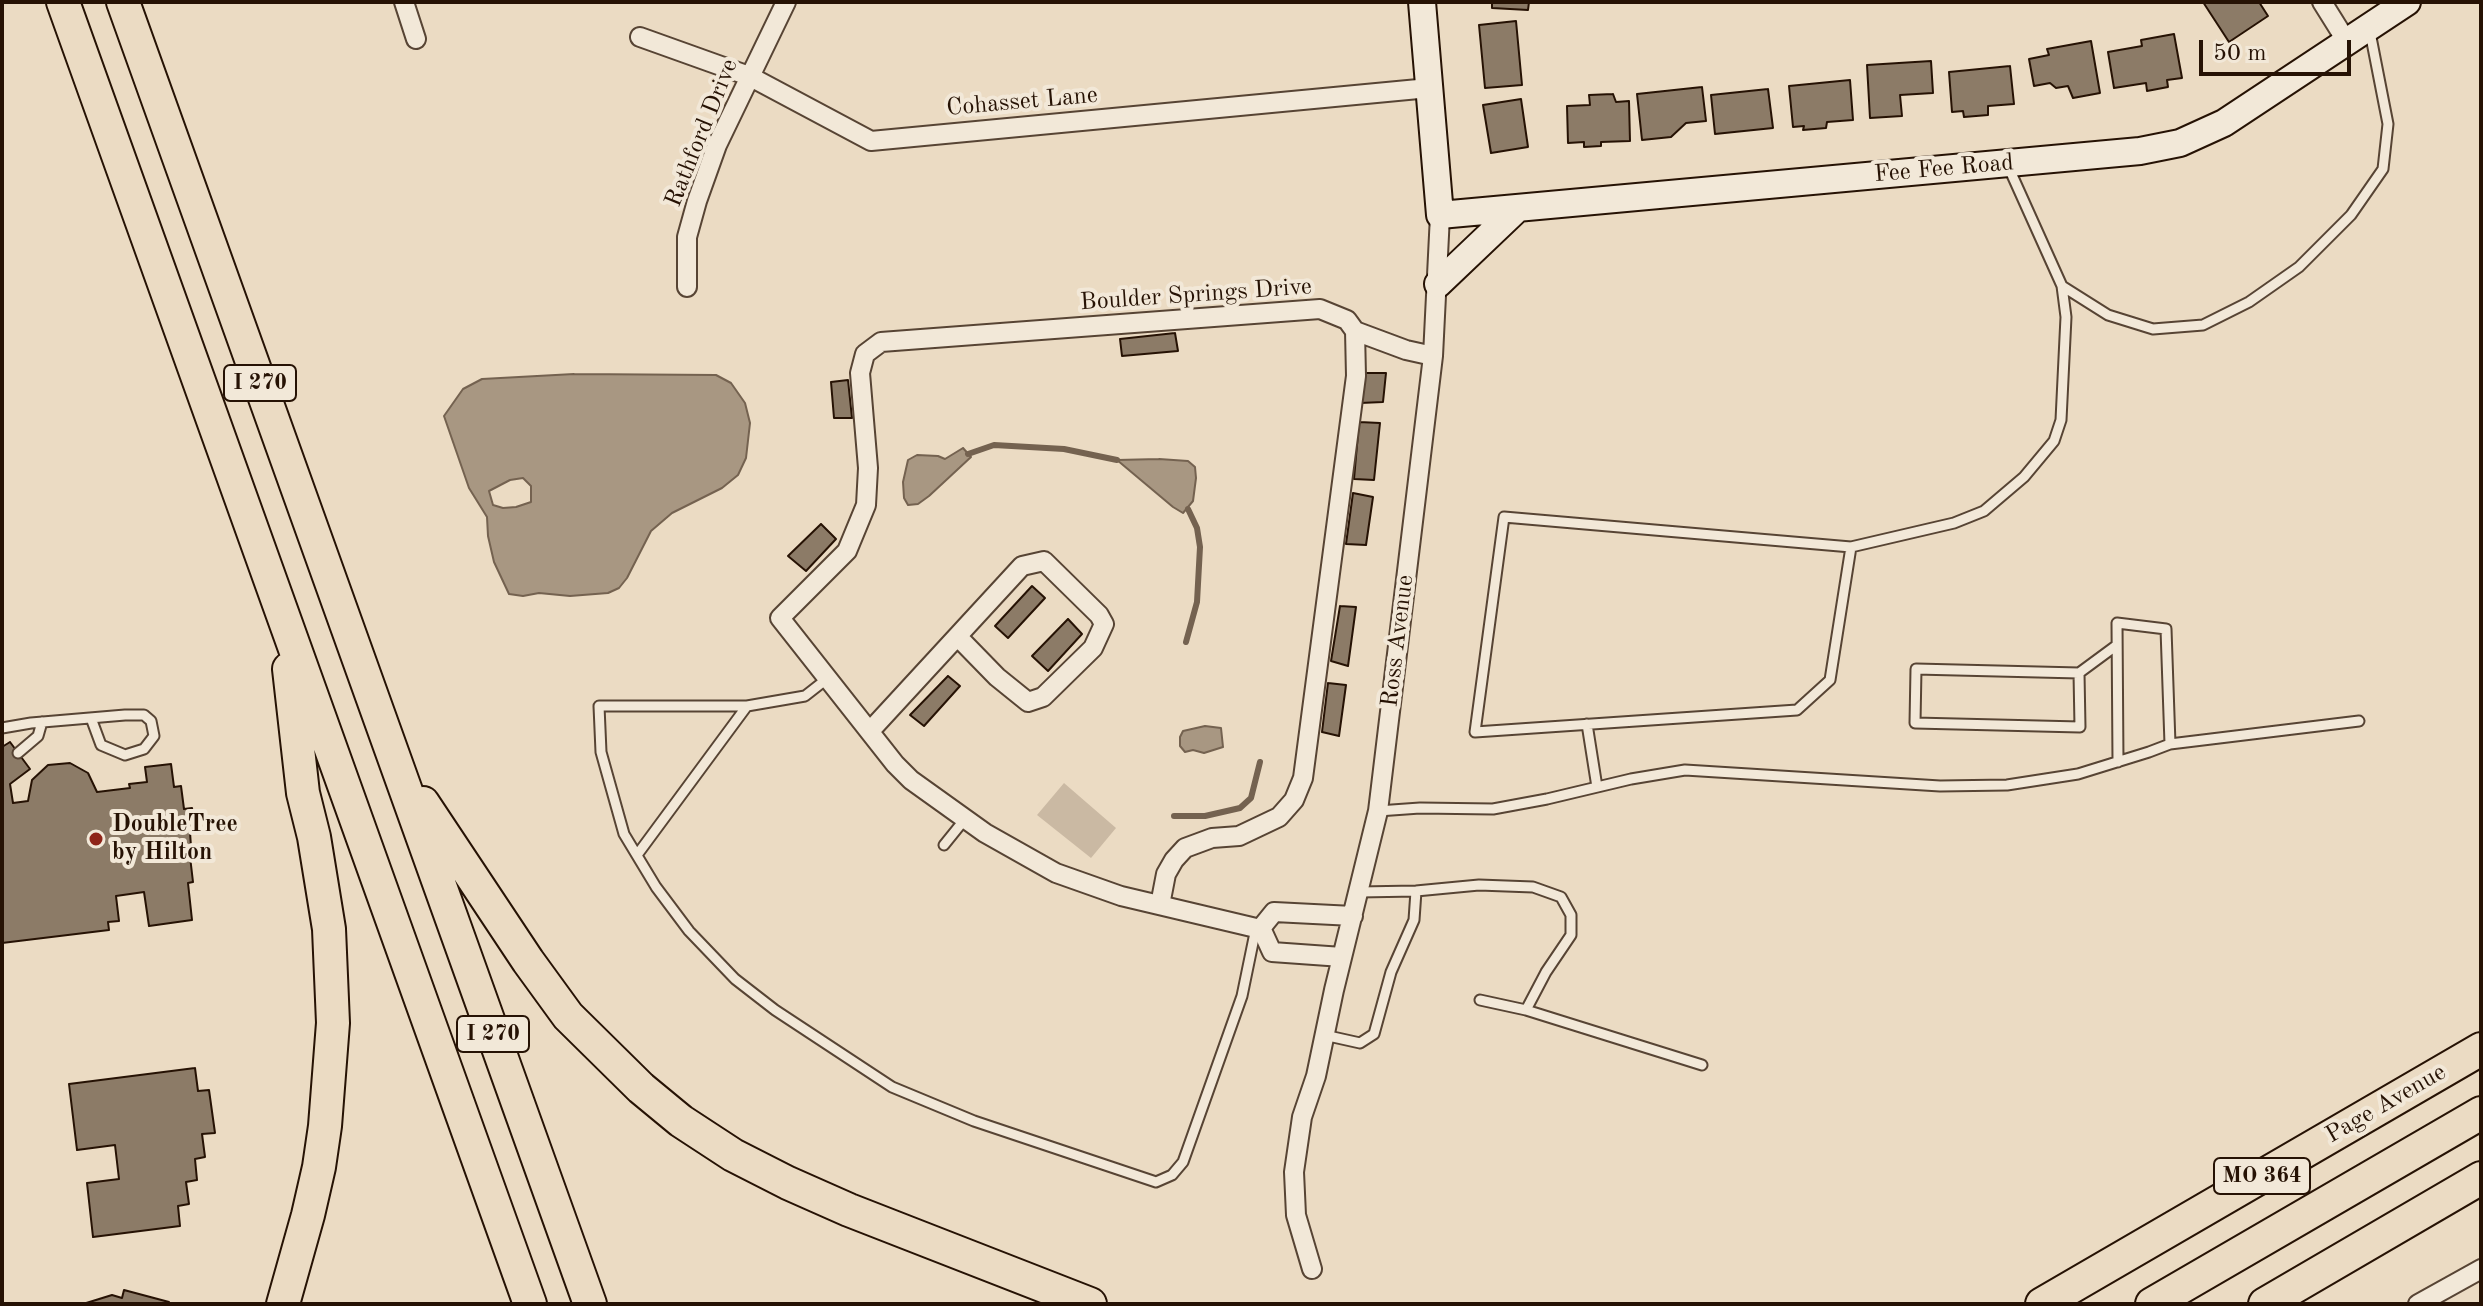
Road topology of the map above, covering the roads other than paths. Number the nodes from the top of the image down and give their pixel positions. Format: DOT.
graph roads {
  1 [pos="63,2"];
  2 [pos="123,2"];
  3 [pos="404,2"];
  4 [pos="786,2"];
  5 [pos="1422,2"];
  6 [pos="2322,2"];
  7 [pos="2407,2"];
  8 [pos="2369,27"];
  9 [pos="640,37"];
  10 [pos="416,39"];
  11 [pos="2347,42"];
  12 [pos="749,76"];
  13 [pos="1429,88"];
  14 [pos="2007,163"];
  15 [pos="1518,208"];
  16 [pos="1440,215"];
  17 [pos="1438,284"];
  18 [pos="2062,286"];
  19 [pos="687,287"];
  20 [pos="1355,331"];
  21 [pos="1433,356"];
  22 [pos="1851,547"];
  23 [pos="283,615"];
  24 [pos="958,637"];
  25 [pos="2117,645"];
  26 [pos="2079,673"];
  27 [pos="828,678"];
  28 [pos="747,706"];
  29 [pos="91,718"];
  30 [pos="2359,721"];
  31 [pos="42,722"];
  32 [pos="1587,724"];
  33 [pos="2,728"];
  34 [pos="870,731"];
  35 [pos="2170,744"];
  36 [pos="18,753"];
  37 [pos="2118,762"];
  38 [pos="396,764"];
  39 [pos="1597,787"];
  40 [pos="1378,811"];
  41 [pos="965,819"];
  42 [pos="944,845"];
  43 [pos="637,855"];
  44 [pos="1416,891"];
  45 [pos="1359,892"];
  46 [pos="1160,905"];
  47 [pos="1353,916"];
  48 [pos="1258,928"];
  49 [pos="1342,957"];
  50 [pos="1480,1000"];
  51 [pos="1526,1010"];
  52 [pos="1324,1035"];
  53 [pos="2481,1049"];
  54 [pos="1702,1065"];
  55 [pos="2481,1113"];
  56 [pos="2481,1178"];
  57 [pos="1312,1269"];
  58 [pos="2481,1269"];
  59 [pos="284,1301"];
  60 [pos="530,1304"];
  61 [pos="590,1304"];
  62 [pos="1090,1304"];
  63 [pos="2042,1304"];
  64 [pos="2152,1304"];
  65 [pos="2265,1304"];
  66 [pos="2418,1304"];
  1 -- 23 [label="highway, I 270"];
  2 -- 38 [label="highway, I 270"];
  3 -- 10 [label="street"];
  4 -- 12 [label="street, Rathford Drive"];
  5 -- 13 [label="street, Ross Avenue"];
  6 -- 11 [label="street"];
  7 -- 8 [label="street, Fee Fee Road"];
  8 -- 11 [label="street, Fee Fee Road"];
  8 -- 18 [label="lane"];
  9 -- 12 [label="street, Cohasset Lane"];
  11 -- 14 [label="street, Fee Fee Road"];
  12 -- 13 [label="street, Cohasset Lane"];
  12 -- 19 [label="street, Rathford Drive"];
  13 -- 16 [label="street, Ross Avenue"];
  14 -- 15 [label="street, Fee Fee Road"];
  14 -- 18 [label="lane"];
  15 -- 16 [label="street, Fee Fee Road"];
  15 -- 17 [label="street"];
  16 -- 17 [label="street, Ross Avenue"];
  17 -- 21 [label="street, Ross Avenue"];
  18 -- 22 [label="lane"];
  20 -- 21 [label="street, Boulder Springs Drive"];
  20 -- 27 [label="street, Boulder Springs Drive"];
  20 -- 46 [label="street"];
  21 -- 40 [label="street, Ross Avenue"];
  22 -- 32 [label="lane"];
  22 -- 32 [label="lane"];
  23 -- 59 [label="highway"];
  23 -- 60 [label="highway, I 270"];
  24 -- 24 [label="street"];
  24 -- 34 [label="street"];
  25 -- 26 [label="lane"];
  25 -- 35 [label="lane"];
  25 -- 37 [label="lane"];
  26 -- 26 [label="lane"];
  27 -- 28 [label="lane"];
  27 -- 34 [label="street"];
  28 -- 43 [label="lane"];
  28 -- 43 [label="lane"];
  29 -- 29 [label="lane"];
  29 -- 31 [label="lane"];
  30 -- 35 [label="lane"];
  31 -- 33 [label="lane"];
  31 -- 36 [label="lane"];
  32 -- 39 [label="lane"];
  34 -- 41 [label="street"];
  35 -- 37 [label="lane"];
  37 -- 39 [label="lane"];
  38 -- 61 [label="highway, I 270"];
  38 -- 62 [label="highway"];
  39 -- 40 [label="lane"];
  40 -- 45 [label="street, Ross Avenue"];
  41 -- 42 [label="lane"];
  41 -- 46 [label="street"];
  43 -- 48 [label="lane"];
  44 -- 45 [label="lane"];
  44 -- 51 [label="lane"];
  44 -- 52 [label="lane"];
  45 -- 47 [label="street, Ross Avenue"];
  46 -- 48 [label="street"];
  47 -- 48 [label="street"];
  47 -- 49 [label="street, Ross Avenue"];
  48 -- 49 [label="street"];
  49 -- 52 [label="street, Ross Avenue"];
  50 -- 51 [label="lane"];
  51 -- 54 [label="lane"];
  52 -- 57 [label="street, Ross Avenue"];
  53 -- 63 [label="highway, Page Avenue / MO 364"];
  55 -- 64 [label="highway, MO 364"];
  56 -- 65 [label="highway"];
  58 -- 66 [label="street"];
}
